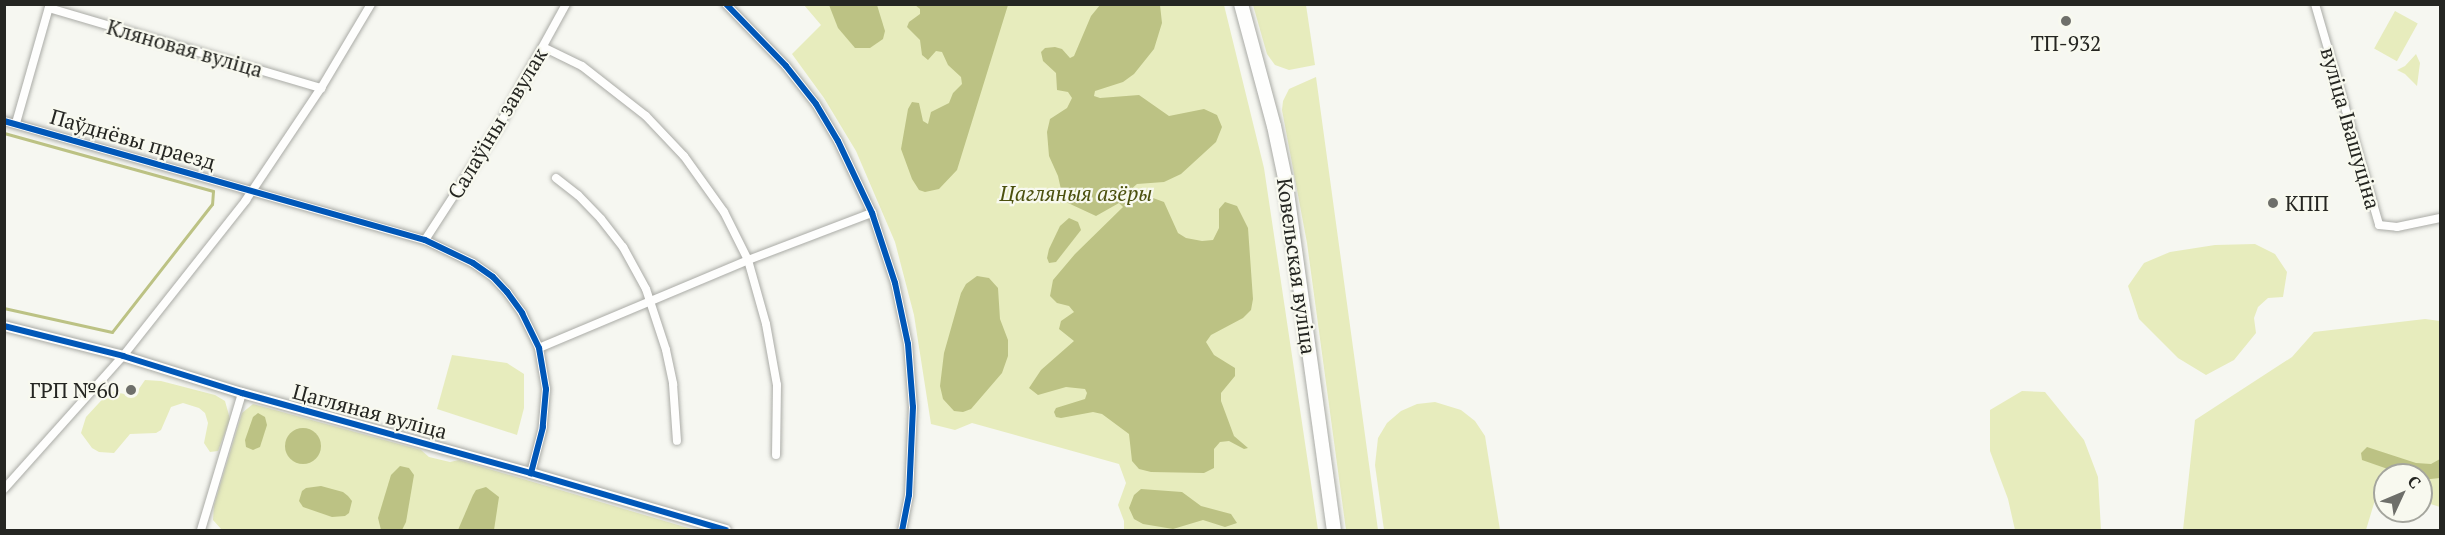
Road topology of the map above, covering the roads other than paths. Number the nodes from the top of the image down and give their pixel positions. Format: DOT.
graph roads {
  1 [pos="371,4"];
  2 [pos="566,4"];
  3 [pos="726,4"];
  4 [pos="1241,4"];
  5 [pos="2315,4"];
  6 [pos="50,6"];
  7 [pos="543,47"];
  8 [pos="321,88"];
  9 [pos="4,121"];
  10 [pos="16,123"];
  11 [pos="556,178"];
  12 [pos="252,190"];
  13 [pos="872,213"];
  14 [pos="2440,218"];
  15 [pos="425,240"];
  16 [pos="748,260"];
  17 [pos="651,301"];
  18 [pos="4,326"];
  19 [pos="539,348"];
  20 [pos="123,356"];
  21 [pos="242,393"];
  22 [pos="677,441"];
  23 [pos="776,455"];
  24 [pos="531,473"];
  25 [pos="4,489"];
  26 [pos="201,531"];
  27 [pos="726,531"];
  28 [pos="902,531"];
  29 [pos="1334,531"];
  1 -- 8 [label="street"];
  2 -- 7 [label="street, Салаўіны завулак"];
  3 -- 13 [label="street"];
  4 -- 29 [label="highway, Ковельская вуліца"];
  5 -- 14 [label="street, вуліца Івашуціна"];
  6 -- 8 [label="street, Кляновая вуліца"];
  6 -- 10 [label="street"];
  7 -- 15 [label="street, Салаўіны завулак"];
  7 -- 16 [label="street"];
  8 -- 12 [label="street"];
  9 -- 10 [label="street, Паўднёвы праезд"];
  10 -- 12 [label="street, Паўднёвы праезд"];
  11 -- 17 [label="street"];
  12 -- 15 [label="street, Паўднёвы праезд"];
  12 -- 20 [label="street"];
  13 -- 16 [label="street"];
  13 -- 28 [label="street"];
  15 -- 19 [label="street, Паўднёвы праезд"];
  16 -- 17 [label="street"];
  16 -- 23 [label="street"];
  17 -- 19 [label="street"];
  17 -- 22 [label="street"];
  18 -- 20 [label="street, Цагляная вуліца"];
  19 -- 24 [label="street, Паўднёвы праезд"];
  20 -- 21 [label="street, Цагляная вуліца"];
  20 -- 25 [label="street"];
  21 -- 24 [label="street, Цагляная вуліца"];
  21 -- 26 [label="street"];
  24 -- 27 [label="street, Цагляная вуліца"];
}
